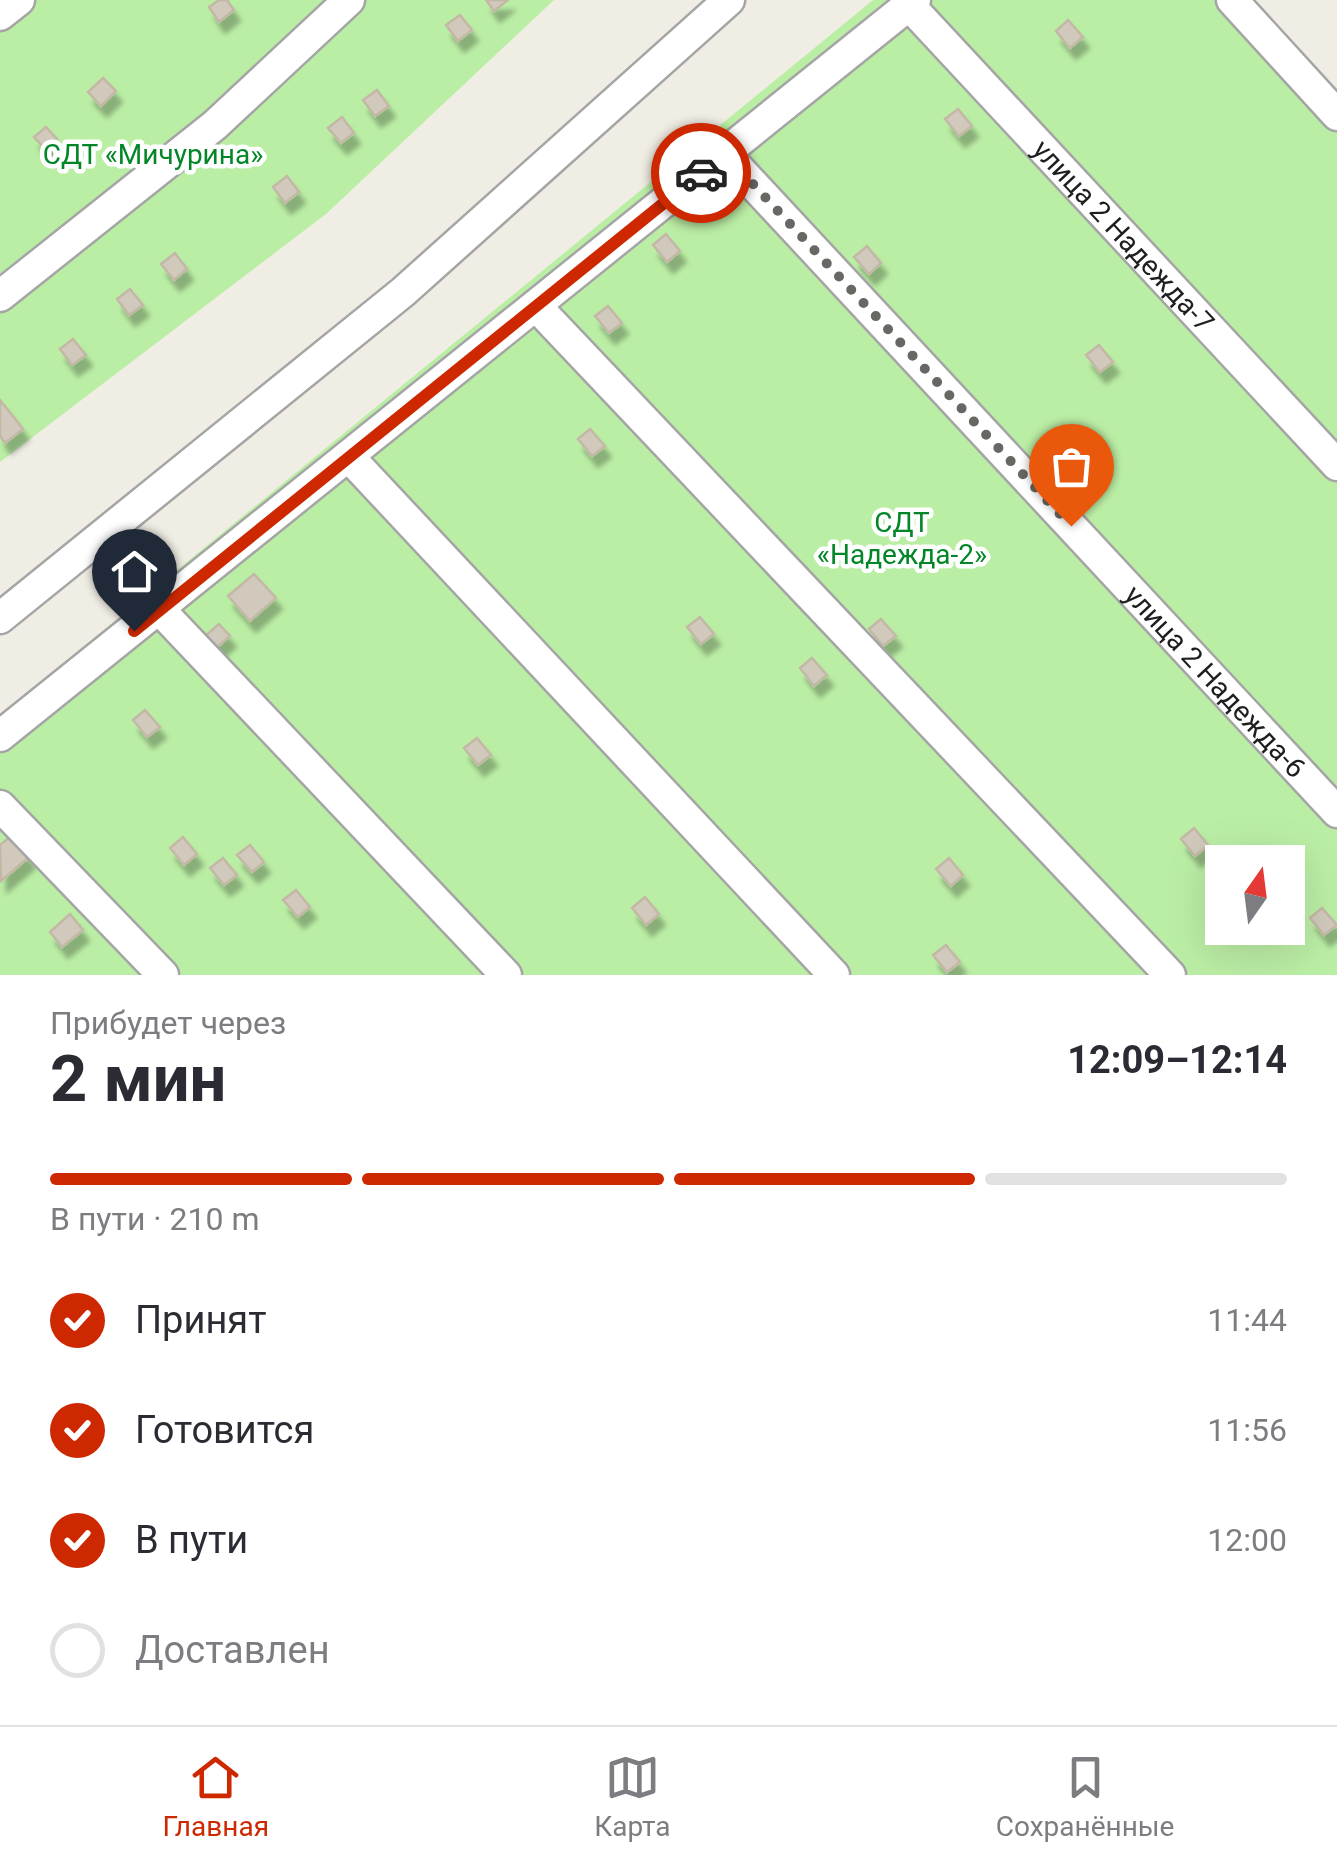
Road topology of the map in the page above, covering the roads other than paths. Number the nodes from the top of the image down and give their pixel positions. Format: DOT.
graph roads {
  1 [pos="18,0"];
  2 [pos="349,0"];
  3 [pos="729,0"];
  4 [pos="1232,0"];
  5 [pos="912,2"];
  6 [pos="0,15"];
  7 [pos="1337,115"];
  8 [pos="725,154"];
  9 [pos="0,296"];
  10 [pos="536,306"];
  11 [pos="349,458"];
  12 [pos="1337,465"];
  13 [pos="160,610"];
  14 [pos="0,618"];
  15 [pos="0,736"];
  16 [pos="0,806"];
  17 [pos="1337,812"];
  18 [pos="163,975"];
  19 [pos="506,975"];
  20 [pos="834,975"];
  21 [pos="1170,975"];
  1 -- 6 [label="street"];
  2 -- 9 [label="street"];
  3 -- 14 [label="street"];
  4 -- 7 [label="street"];
  5 -- 8 [label="street"];
  5 -- 12 [label="street, улица 2 Надежда-7"];
  8 -- 10 [label="street"];
  8 -- 17 [label="street, улица 2 Надежда-6"];
  10 -- 11 [label="street"];
  10 -- 21 [label="street"];
  11 -- 13 [label="street"];
  11 -- 20 [label="street"];
  13 -- 15 [label="street"];
  13 -- 19 [label="street"];
  16 -- 18 [label="street"];
}
